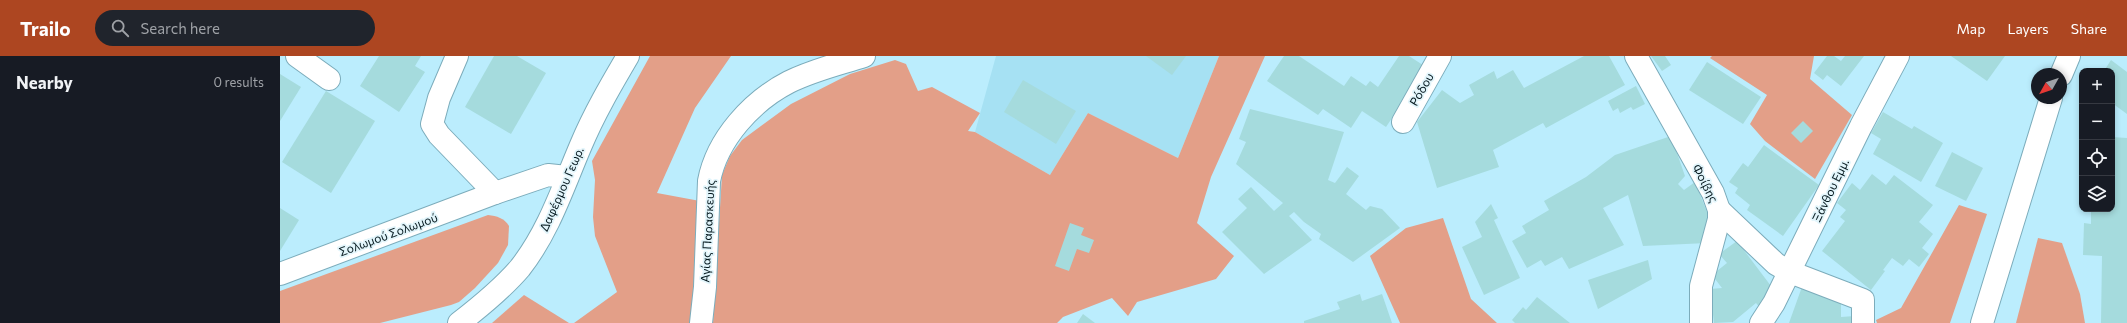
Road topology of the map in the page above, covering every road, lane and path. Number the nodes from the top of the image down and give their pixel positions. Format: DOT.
graph roads {
  1 [pos="297,56"];
  2 [pos="457,56"];
  3 [pos="628,56"];
  4 [pos="864,56"];
  5 [pos="1440,56"];
  6 [pos="1636,56"];
  7 [pos="1898,56"];
  8 [pos="2069,56"];
  9 [pos="2064,68"];
  10 [pos="329,79"];
  11 [pos="2049,104"];
  12 [pos="1402,122"];
  13 [pos="567,177"];
  14 [pos="495,193"];
  15 [pos="1719,210"];
  16 [pos="1790,272"];
  17 [pos="280,274"];
  18 [pos="459,323"];
  19 [pos="701,323"];
  20 [pos="1701,323"];
  21 [pos="1761,323"];
  22 [pos="1863,323"];
  23 [pos="1982,323"];
  1 -- 10 [label="street"];
  2 -- 14 [label="street"];
  3 -- 13 [label="street, Δαφέρμου Γεωρ."];
  4 -- 19 [label="street, Αγίας Παρασκευής"];
  5 -- 12 [label="street, Ρόδου"];
  6 -- 15 [label="street, Φοίβης"];
  7 -- 16 [label="street, Ξάνθου Εμμ."];
  8 -- 9 [label="street"];
  11 -- 23 [label="street"];
  13 -- 14 [label="street, Σολωμού Σολωμού"];
  13 -- 18 [label="street, Δαφέρμου Γεωρ."];
  14 -- 17 [label="street, Σολωμού Σολωμού"];
  15 -- 16 [label="street"];
  15 -- 20 [label="street, Φοίβης"];
  16 -- 21 [label="street, Ξάνθου Εμμ."];
  16 -- 22 [label="street"];
}
